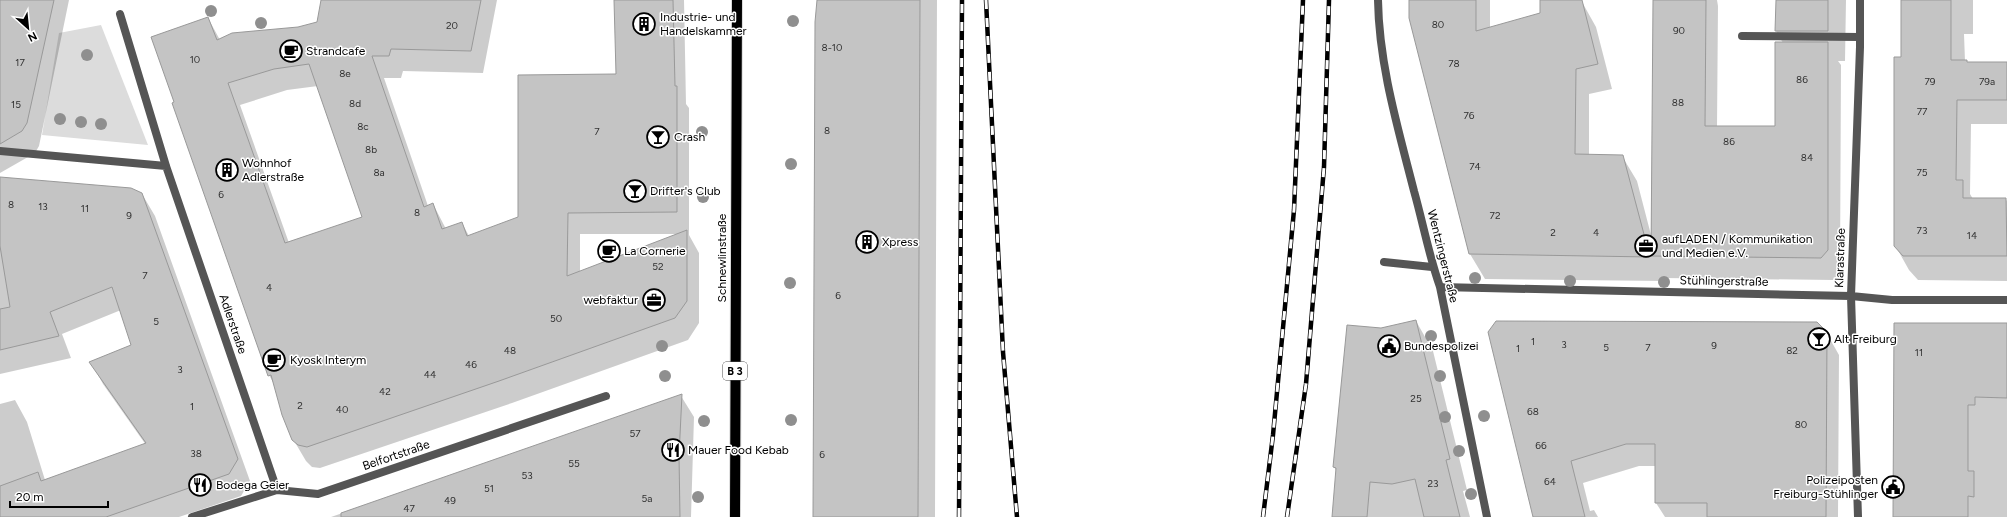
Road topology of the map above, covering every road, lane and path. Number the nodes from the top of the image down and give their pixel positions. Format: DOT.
graph roads {
  1 [pos="737,0"];
  2 [pos="1378,0"];
  3 [pos="1860,0"];
  4 [pos="120,14"];
  5 [pos="1742,36"];
  6 [pos="1860,37"];
  7 [pos="0,151"];
  8 [pos="166,166"];
  9 [pos="1384,262"];
  10 [pos="1432,267"];
  11 [pos="1440,288"];
  12 [pos="1850,296"];
  13 [pos="2007,300"];
  14 [pos="606,396"];
  15 [pos="277,490"];
  16 [pos="192,517"];
  17 [pos="735,517"];
  18 [pos="1487,517"];
  19 [pos="1858,517"];
  1 -- 17 [label="main road, Schnewlinstraße / B 3"];
  2 -- 10 [label="street, Wentzingerstraße"];
  3 -- 6 [label="street, Klarastraße"];
  4 -- 8 [label="street, Adlerstraße"];
  5 -- 6 [label="street"];
  6 -- 12 [label="street, Klarastraße"];
  7 -- 8 [label="street"];
  8 -- 15 [label="street, Adlerstraße"];
  9 -- 10 [label="street"];
  10 -- 11 [label="street, Wentzingerstraße"];
  11 -- 12 [label="street, Stühlingerstraße"];
  11 -- 18 [label="street, Wentzingerstraße"];
  12 -- 13 [label="street, Stühlingerstraße"];
  12 -- 19 [label="street, Klarastraße"];
  14 -- 15 [label="street, Belfortstraße"];
  15 -- 16 [label="street, Belfortstraße"];
}
